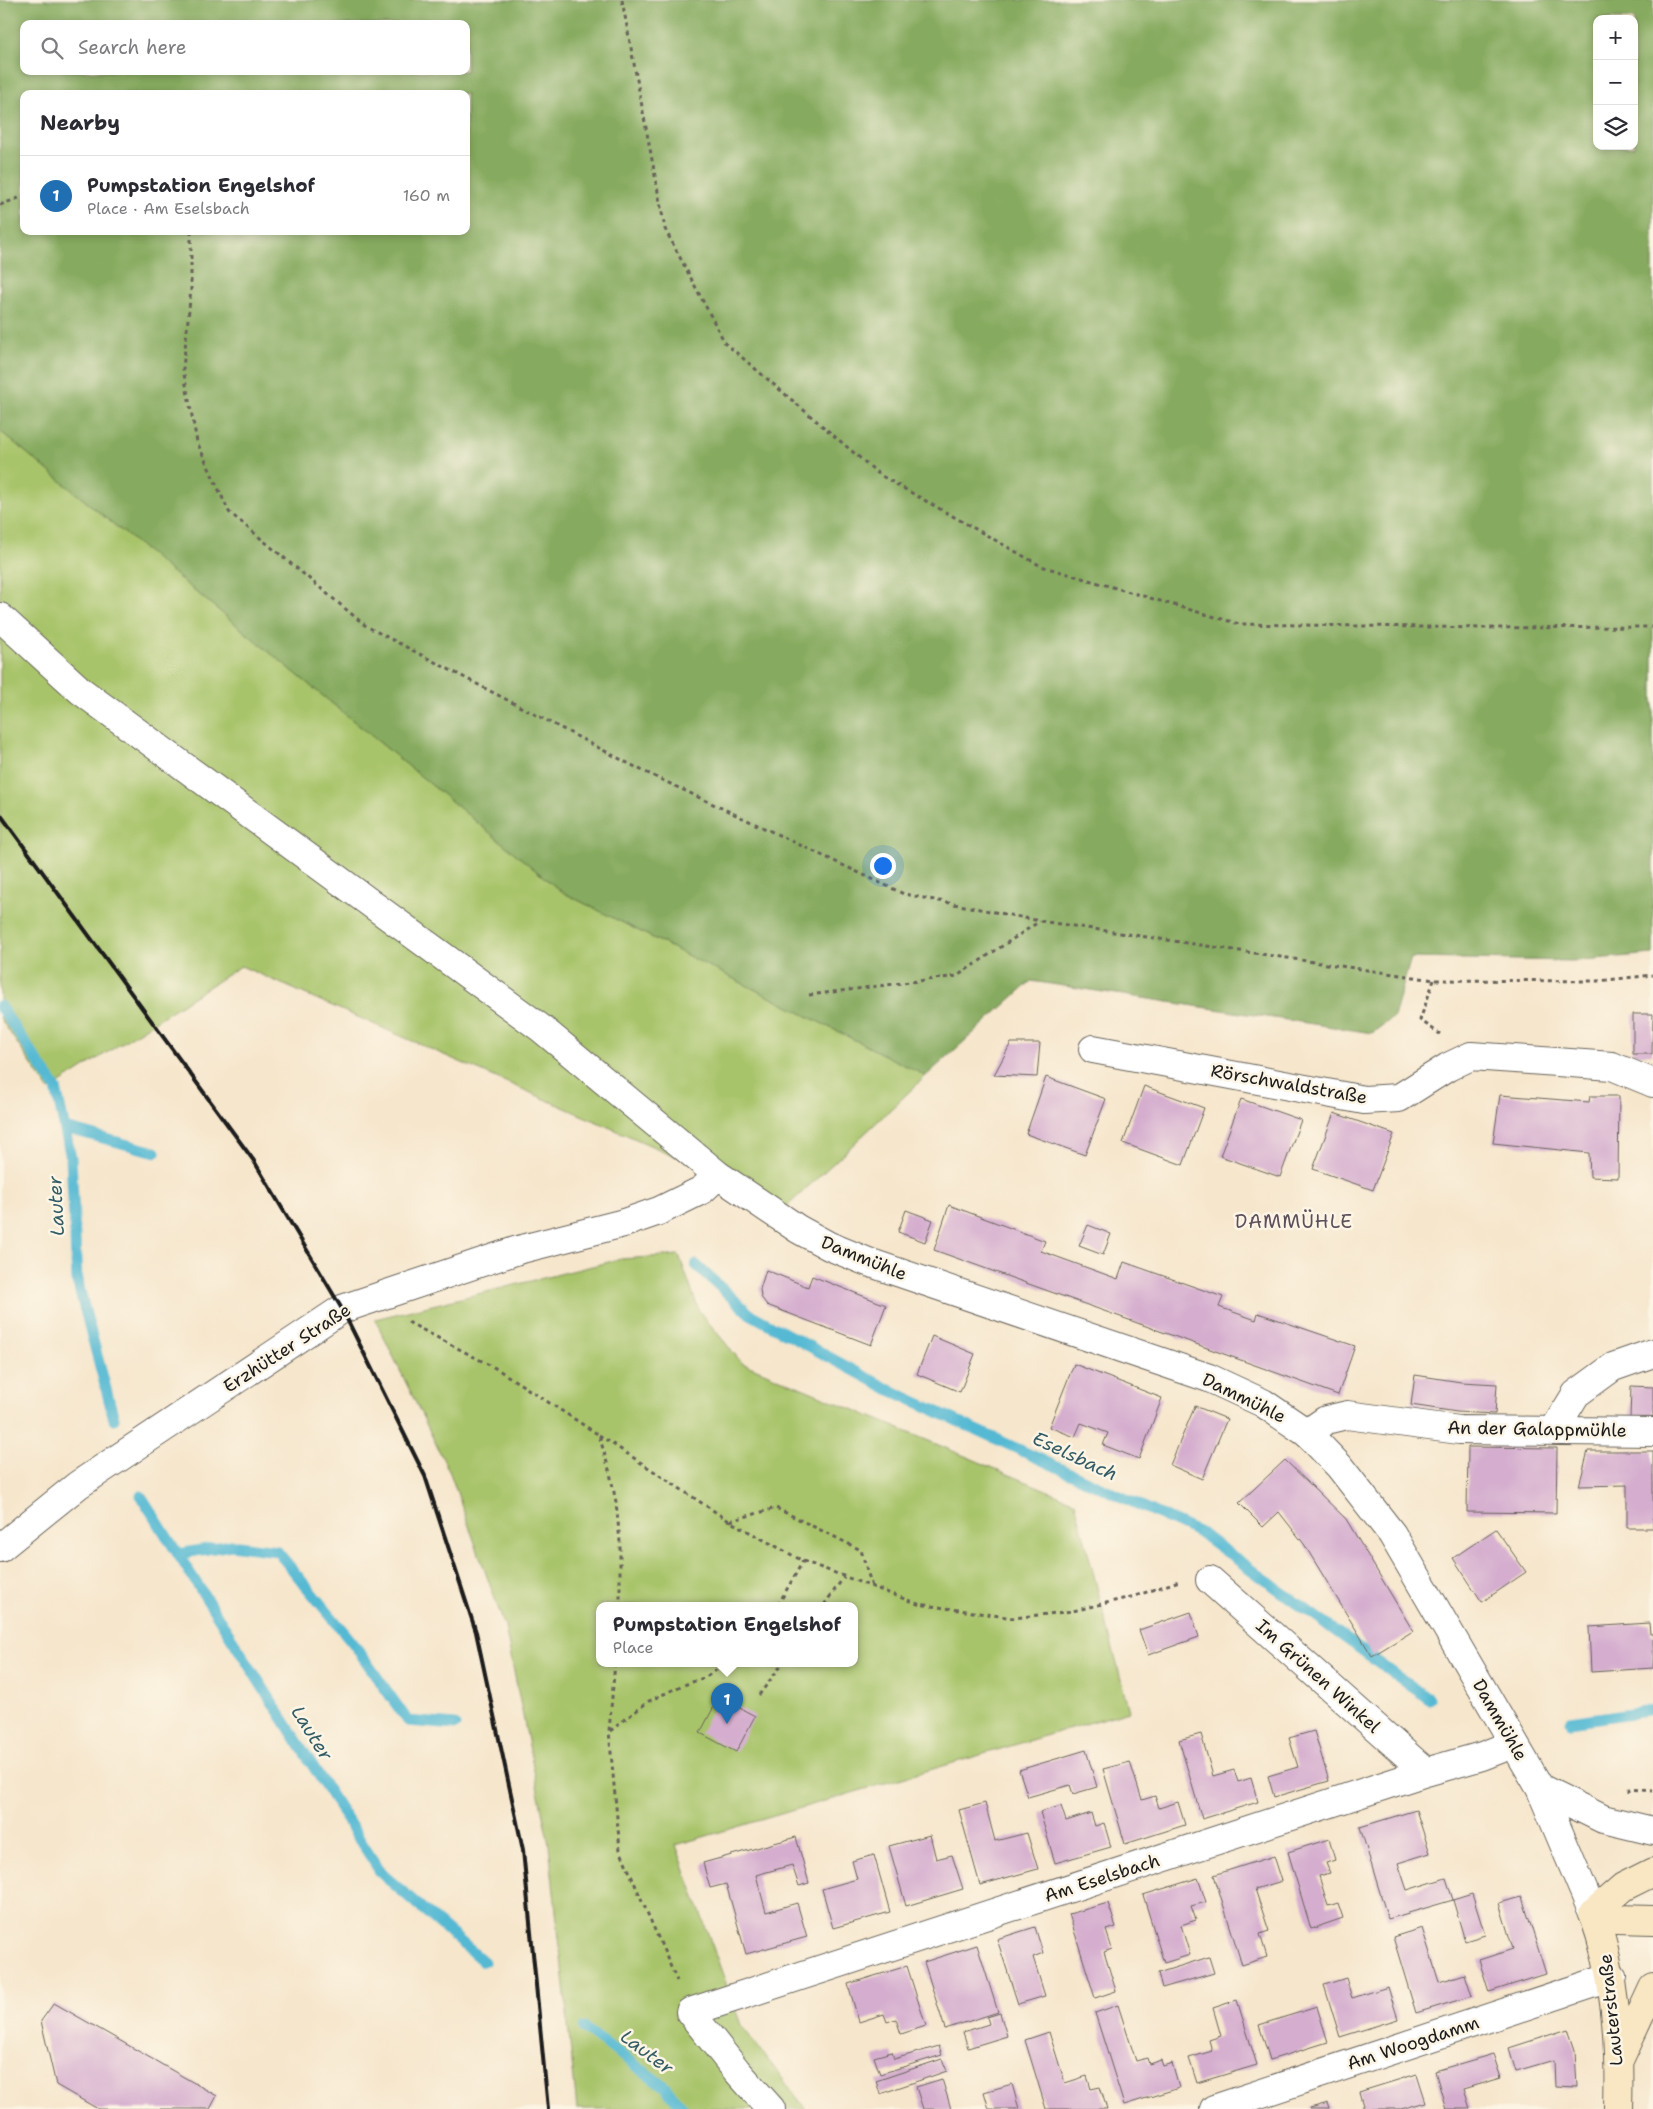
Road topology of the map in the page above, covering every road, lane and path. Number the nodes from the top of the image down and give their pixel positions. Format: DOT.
graph roads {
  1 [pos="622,0"];
  2 [pos="20,198"];
  3 [pos="0,205"];
  4 [pos="191,235"];
  5 [pos="0,617"];
  6 [pos="1653,627"];
  7 [pos="1040,921"];
  8 [pos="1653,975"];
  9 [pos="1434,980"];
  10 [pos="809,995"];
  11 [pos="1093,1049"];
  12 [pos="1471,1056"];
  13 [pos="1653,1083"];
  14 [pos="718,1175"];
  15 [pos="366,1300"];
  16 [pos="1653,1353"];
  17 [pos="1554,1430"];
  18 [pos="1653,1432"];
  19 [pos="1308,1433"];
  20 [pos="599,1435"];
  21 [pos="729,1521"];
  22 [pos="0,1548"];
  23 [pos="803,1562"];
  24 [pos="844,1577"];
  25 [pos="1210,1580"];
  26 [pos="872,1587"];
  27 [pos="620,1602"];
  28 [pos="780,1602"];
  29 [pos="826,1602"];
  30 [pos="615,1667"];
  31 [pos="721,1667"];
  32 [pos="780,1667"];
  33 [pos="759,1695"];
  34 [pos="609,1731"];
  35 [pos="1513,1744"];
  36 [pos="1426,1772"];
  37 [pos="1540,1788"];
  38 [pos="1653,1831"];
  39 [pos="1653,1872"];
  40 [pos="1593,1913"];
  41 [pos="1653,1920"];
  42 [pos="1612,1977"];
  43 [pos="1653,1988"];
  44 [pos="690,2012"];
  45 [pos="1619,2063"];
  46 [pos="771,2109"];
  47 [pos="1214,2109"];
  48 [pos="1618,2109"];
  1 -- 6 [label="path"];
  2 -- 3 [label="path"];
  4 -- 7 [label="path"];
  5 -- 14 [label="street, Dammühle"];
  7 -- 9 [label="path"];
  7 -- 10 [label="path"];
  8 -- 9 [label="path"];
  9 -- 12 [label="path"];
  11 -- 12 [label="street, Rörschwaldstraße"];
  12 -- 13 [label="street, Rörschwaldstraße"];
  14 -- 15 [label="street, Erzhütter Straße"];
  14 -- 19 [label="street, Dammühle"];
  15 -- 20 [label="path"];
  15 -- 22 [label="street, Erzhütter Straße"];
  16 -- 17 [label="street"];
  17 -- 18 [label="street, An der Galappmühle"];
  17 -- 19 [label="street, An der Galappmühle"];
  19 -- 35 [label="street, Dammühle"];
  20 -- 21 [label="path"];
  20 -- 27 [label="path"];
  21 -- 23 [label="path"];
  21 -- 26 [label="path"];
  23 -- 24 [label="path"];
  23 -- 28 [label="path"];
  24 -- 26 [label="path"];
  24 -- 29 [label="path"];
  25 -- 26 [label="path"];
  25 -- 36 [label="street, Im Grünen Winkel"];
  30 -- 34 [label="path"];
  31 -- 34 [label="path"];
  32 -- 33 [label="path"];
  34 -- 44 [label="path"];
  35 -- 36 [label="street, Am Eselsbach"];
  35 -- 37 [label="street, Dammühle"];
  36 -- 44 [label="street, Am Eselsbach"];
  37 -- 38 [label="street"];
  37 -- 40 [label="street, Dammühle"];
  39 -- 40 [label="main road"];
  40 -- 41 [label="main road"];
  40 -- 42 [label="main road, Lauterstraße"];
  42 -- 45 [label="main road, Lauterstraße"];
  42 -- 47 [label="street, Am Woogdamm"];
  43 -- 45 [label="main road"];
  44 -- 46 [label="street"];
  45 -- 48 [label="main road, Lauterstraße"];
}
